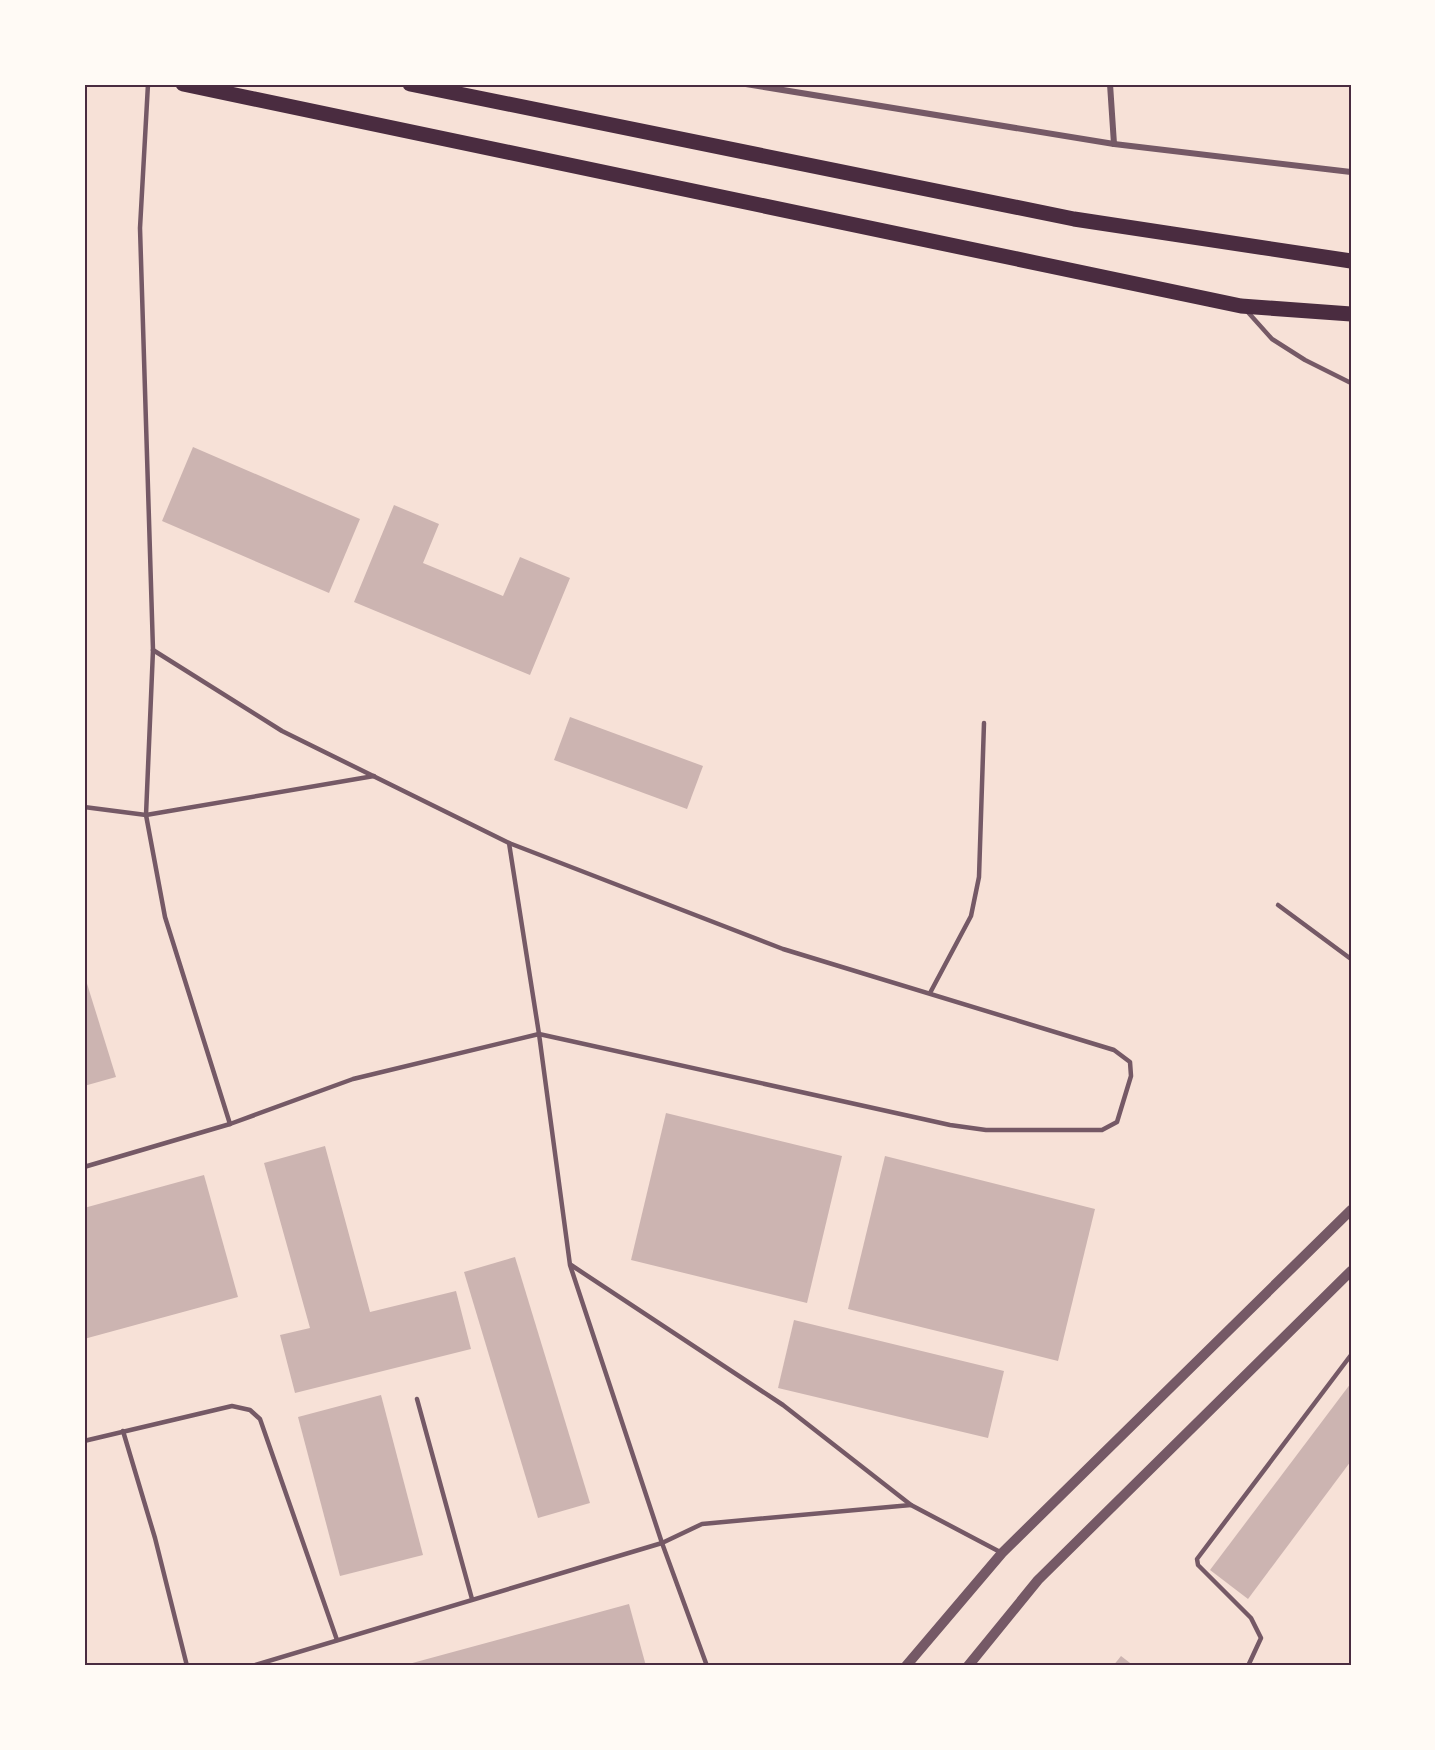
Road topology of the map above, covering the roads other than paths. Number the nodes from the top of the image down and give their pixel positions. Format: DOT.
graph roads {
  1 [pos="148,84"];
  2 [pos="183,84"];
  3 [pos="410,84"];
  4 [pos="746,84"];
  5 [pos="1110,84"];
  6 [pos="781,87"];
  7 [pos="1114,144"];
  8 [pos="1351,172"];
  9 [pos="1351,261"];
  10 [pos="1241,306"];
  11 [pos="1351,314"];
  12 [pos="1351,383"];
  13 [pos="153,650"];
  14 [pos="984,723"];
  15 [pos="374,776"];
  16 [pos="84,807"];
  17 [pos="146,815"];
  18 [pos="509,843"];
  19 [pos="1278,905"];
  20 [pos="1351,959"];
  21 [pos="930,993"];
  22 [pos="539,1034"];
  23 [pos="230,1124"];
  24 [pos="84,1167"];
  25 [pos="1351,1210"];
  26 [pos="570,1265"];
  27 [pos="1351,1271"];
  28 [pos="1351,1355"];
  29 [pos="417,1399"];
  30 [pos="123,1431"];
  31 [pos="84,1441"];
  32 [pos="911,1505"];
  33 [pos="662,1543"];
  34 [pos="1002,1553"];
  35 [pos="472,1599"];
  36 [pos="337,1640"];
  37 [pos="187,1666"];
  38 [pos="252,1666"];
  39 [pos="707,1666"];
  40 [pos="906,1666"];
  41 [pos="968,1666"];
  42 [pos="1248,1666"];
  1 -- 13 [label="lane"];
  2 -- 10 [label="main road"];
  3 -- 9 [label="main road"];
  4 -- 6 [label="street"];
  5 -- 7 [label="street"];
  6 -- 7 [label="street"];
  7 -- 8 [label="street"];
  10 -- 11 [label="main road"];
  10 -- 12 [label="lane"];
  13 -- 15 [label="lane"];
  13 -- 17 [label="lane"];
  14 -- 21 [label="lane"];
  15 -- 17 [label="lane"];
  15 -- 18 [label="lane"];
  16 -- 17 [label="lane"];
  17 -- 23 [label="lane"];
  18 -- 21 [label="lane"];
  18 -- 22 [label="lane"];
  19 -- 20 [label="lane"];
  21 -- 22 [label="lane"];
  22 -- 23 [label="lane"];
  22 -- 26 [label="lane"];
  23 -- 24 [label="lane"];
  25 -- 34 [label="street"];
  26 -- 32 [label="lane"];
  26 -- 33 [label="lane"];
  27 -- 41 [label="street"];
  28 -- 42 [label="lane"];
  29 -- 35 [label="lane"];
  30 -- 31 [label="lane"];
  30 -- 36 [label="lane"];
  30 -- 37 [label="lane"];
  32 -- 33 [label="lane"];
  32 -- 34 [label="lane"];
  33 -- 35 [label="lane"];
  33 -- 39 [label="lane"];
  34 -- 40 [label="street"];
  35 -- 36 [label="lane"];
  36 -- 38 [label="lane"];
}
